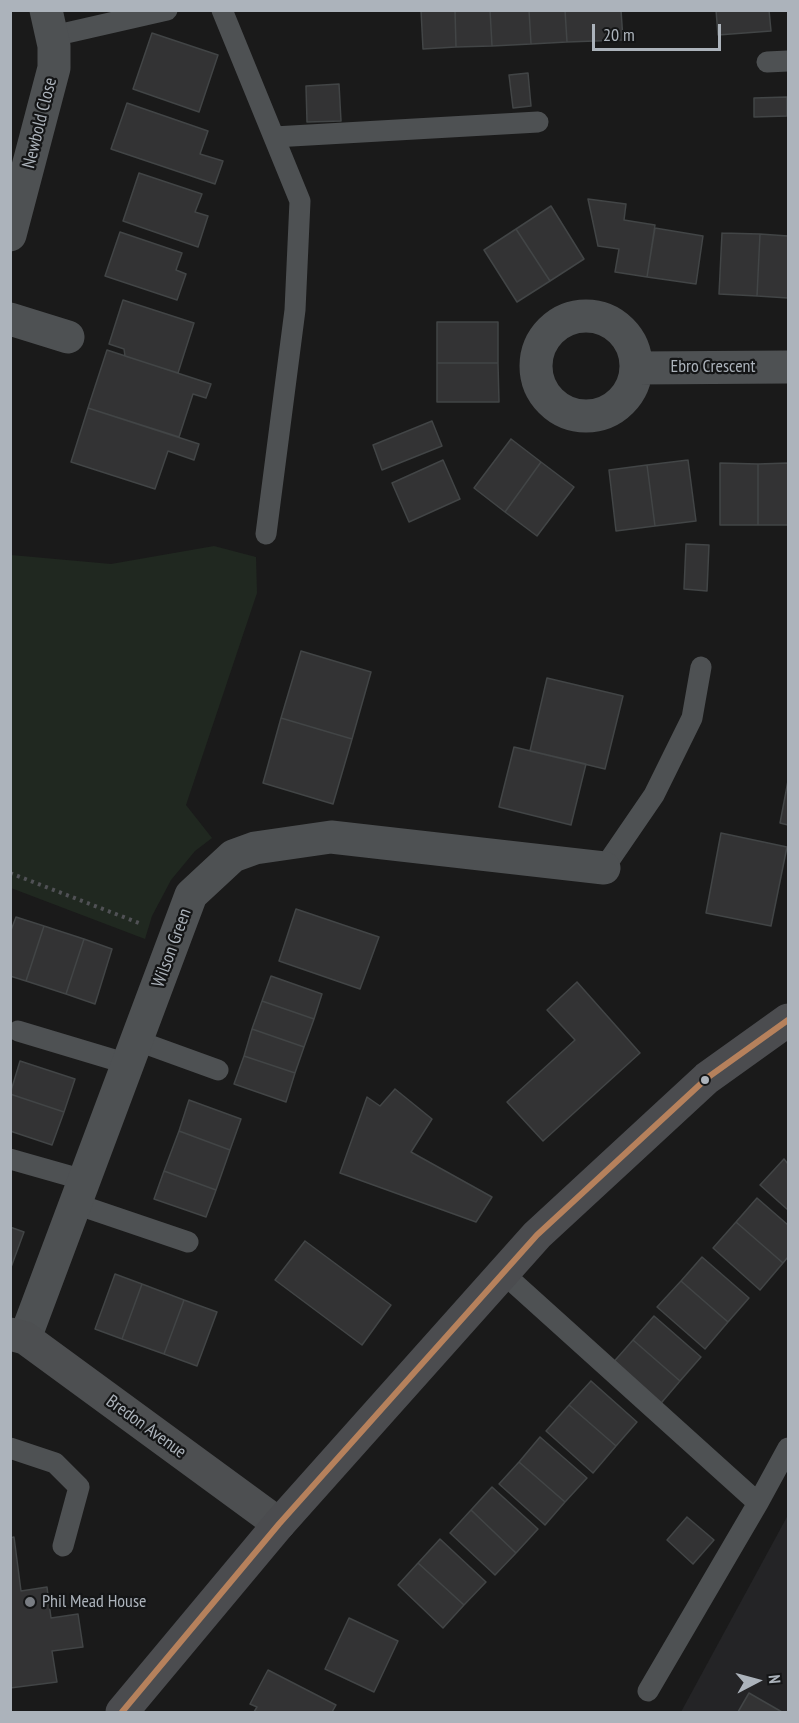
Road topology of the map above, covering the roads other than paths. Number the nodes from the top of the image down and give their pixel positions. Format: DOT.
graph roads {
  1 [pos="167,10"];
  2 [pos="222,10"];
  3 [pos="49,23"];
  4 [pos="789,61"];
  5 [pos="767,62"];
  6 [pos="538,122"];
  7 [pos="274,137"];
  8 [pos="10,235"];
  9 [pos="10,319"];
  10 [pos="68,337"];
  11 [pos="789,367"];
  12 [pos="637,368"];
  13 [pos="266,534"];
  14 [pos="701,667"];
  15 [pos="604,868"];
  16 [pos="789,1020"];
  17 [pos="18,1031"];
  18 [pos="133,1053"];
  19 [pos="218,1070"];
  20 [pos="10,1159"];
  21 [pos="80,1192"];
  22 [pos="188,1242"];
  23 [pos="503,1273"];
  24 [pos="18,1336"];
  25 [pos="10,1448"];
  26 [pos="789,1448"];
  27 [pos="758,1503"];
  28 [pos="279,1524"];
  29 [pos="63,1546"];
  30 [pos="648,1690"];
  31 [pos="122,1713"];
  1 -- 3 [label="lane"];
  2 -- 7 [label="lane"];
  3 -- 8 [label="street, Newbold Close"];
  4 -- 5 [label="lane"];
  6 -- 7 [label="lane"];
  7 -- 13 [label="lane"];
  9 -- 10 [label="street"];
  11 -- 12 [label="street, Ebro Crescent"];
  14 -- 15 [label="lane"];
  15 -- 18 [label="street, Wilson Green"];
  16 -- 23 [label="main road"];
  17 -- 18 [label="lane"];
  18 -- 19 [label="lane"];
  18 -- 21 [label="street, Wilson Green"];
  20 -- 21 [label="lane"];
  21 -- 22 [label="lane"];
  21 -- 24 [label="street, Wilson Green"];
  23 -- 27 [label="lane"];
  23 -- 28 [label="main road"];
  24 -- 28 [label="street, Bredon Avenue"];
  25 -- 29 [label="lane"];
  26 -- 27 [label="lane"];
  27 -- 30 [label="lane"];
  28 -- 31 [label="main road"];
}
